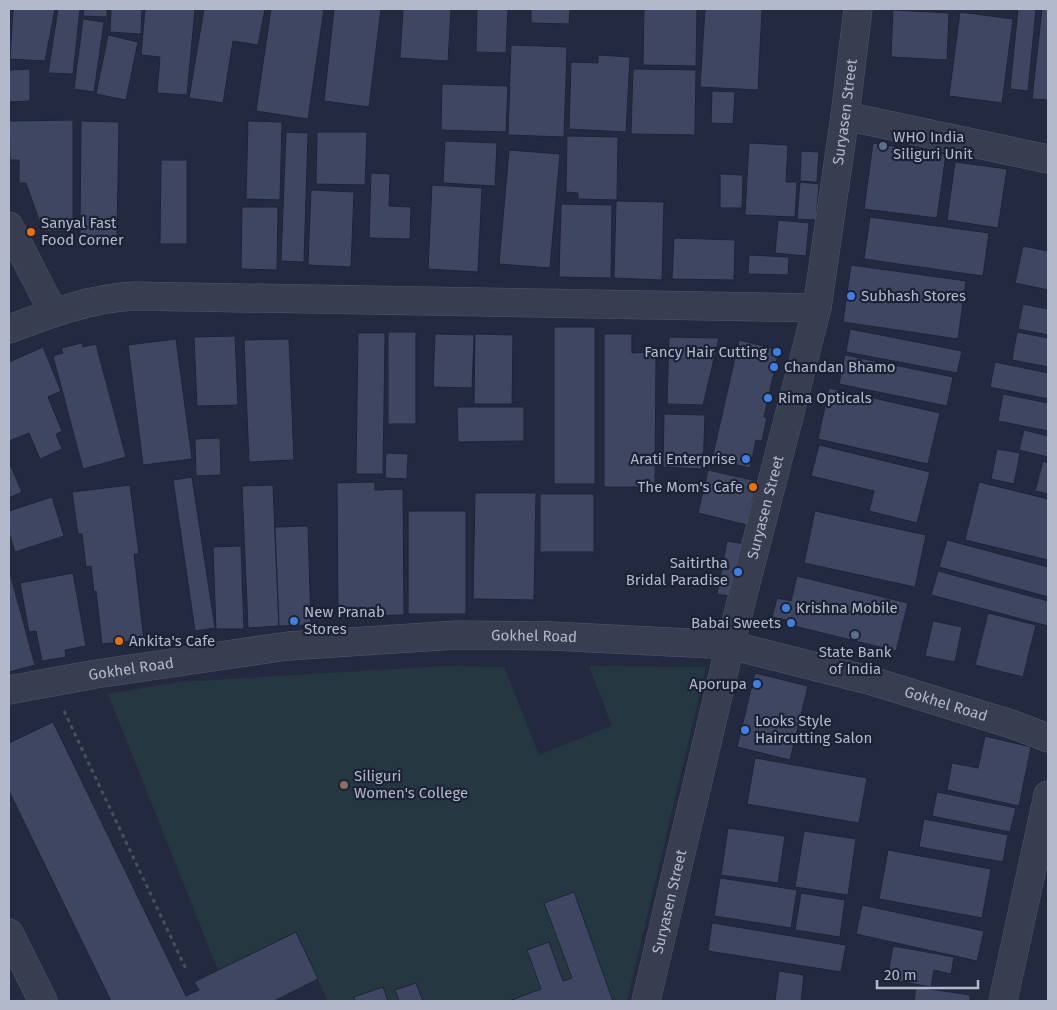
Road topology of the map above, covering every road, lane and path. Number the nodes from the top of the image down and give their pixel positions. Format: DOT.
graph roads {
  1 [pos="858,9"];
  2 [pos="845,116"];
  3 [pos="1048,159"];
  4 [pos="9,226"];
  5 [pos="816,308"];
  6 [pos="53,312"];
  7 [pos="9,329"];
  8 [pos="730,645"];
  9 [pos="56,681"];
  10 [pos="9,690"];
  11 [pos="1048,738"];
  12 [pos="1048,795"];
  13 [pos="9,933"];
  14 [pos="186,969"];
  15 [pos="43,1001"];
  16 [pos="646,1001"];
  17 [pos="1002,1001"];
  1 -- 2 [label="street, Suryasen Street"];
  2 -- 3 [label="street"];
  2 -- 5 [label="street, Suryasen Street"];
  4 -- 6 [label="street"];
  5 -- 6 [label="street"];
  5 -- 8 [label="street, Suryasen Street"];
  6 -- 7 [label="street"];
  8 -- 9 [label="street, Gokhel Road"];
  8 -- 11 [label="street, Gokhel Road"];
  8 -- 16 [label="street, Suryasen Street"];
  9 -- 10 [label="street, Gokhel Road"];
  9 -- 14 [label="path"];
  12 -- 17 [label="street"];
  13 -- 15 [label="street"];
}
